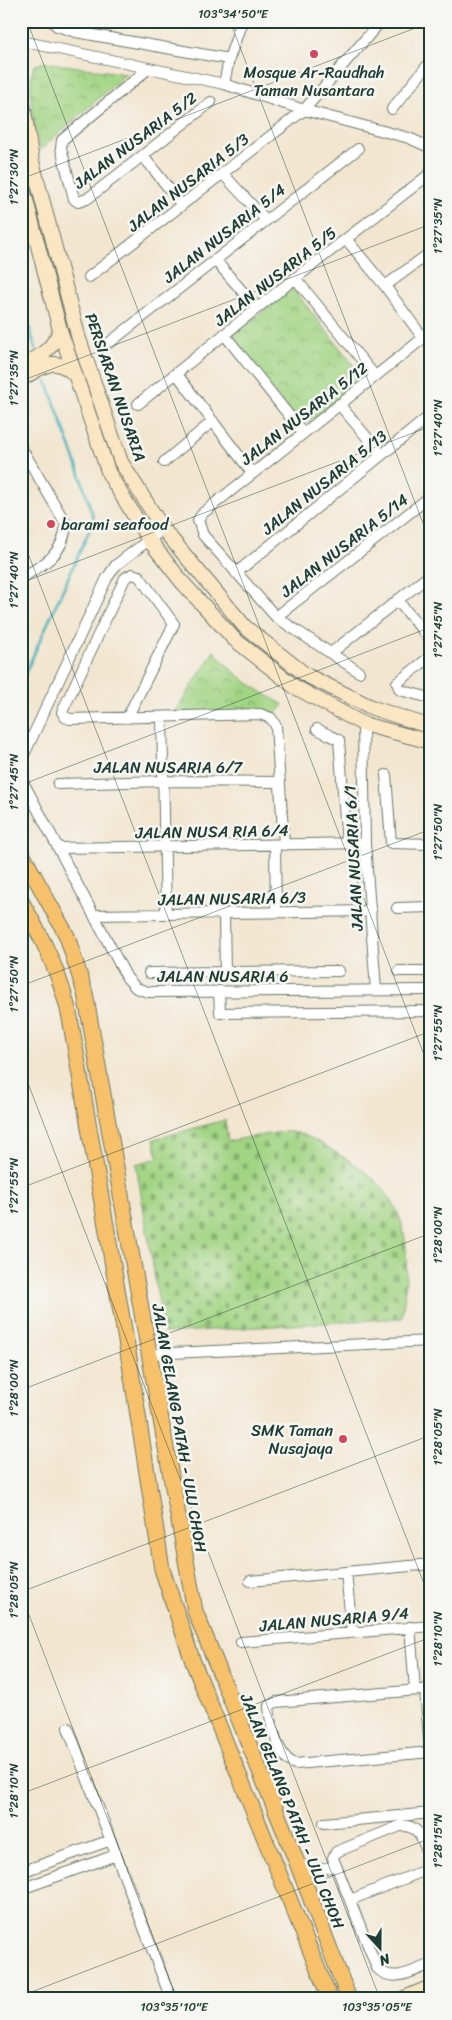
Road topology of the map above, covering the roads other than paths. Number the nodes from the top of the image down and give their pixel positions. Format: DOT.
graph roads {
  1 [pos="52,21"];
  2 [pos="242,21"];
  3 [pos="381,21"];
  4 [pos="21,41"];
  5 [pos="229,59"];
  6 [pos="431,61"];
  7 [pos="148,69"];
  8 [pos="224,84"];
  9 [pos="21,92"];
  10 [pos="211,102"];
  11 [pos="392,109"];
  12 [pos="304,110"];
  13 [pos="431,148"];
  14 [pos="358,149"];
  15 [pos="143,156"];
  16 [pos="431,173"];
  17 [pos="223,174"];
  18 [pos="21,180"];
  19 [pos="182,205"];
  20 [pos="265,219"];
  21 [pos="346,239"];
  22 [pos="431,252"];
  23 [pos="215,260"];
  24 [pos="89,277"];
  25 [pos="295,278"];
  26 [pos="385,286"];
  27 [pos="257,308"];
  28 [pos="60,330"];
  29 [pos="224,334"];
  30 [pos="427,335"];
  31 [pos="109,342"];
  32 [pos="21,367"];
  33 [pos="176,373"];
  34 [pos="75,375"];
  35 [pos="376,376"];
  36 [pos="21,379"];
  37 [pos="138,404"];
  38 [pos="339,404"];
  39 [pos="431,415"];
  40 [pos="213,421"];
  41 [pos="303,433"];
  42 [pos="21,447"];
  43 [pos="381,454"];
  44 [pos="164,462"];
  45 [pos="252,473"];
  46 [pos="427,499"];
  47 [pos="431,511"];
  48 [pos="163,530"];
  49 [pos="148,540"];
  50 [pos="236,573"];
  51 [pos="431,574"];
  52 [pos="21,578"];
  53 [pos="397,600"];
  54 [pos="276,617"];
  55 [pos="431,640"];
  56 [pos="331,653"];
  57 [pos="431,656"];
  58 [pos="359,672"];
  59 [pos="430,698"];
  60 [pos="162,717"];
  61 [pos="127,718"];
  62 [pos="363,724"];
  63 [pos="431,727"];
  64 [pos="318,729"];
  65 [pos="431,742"];
  66 [pos="21,761"];
  67 [pos="386,775"];
  68 [pos="21,778"];
  69 [pos="164,781"];
  70 [pos="278,782"];
  71 [pos="58,784"];
  72 [pos="347,844"];
  73 [pos="365,844"];
  74 [pos="431,844"];
  75 [pos="280,845"];
  76 [pos="166,846"];
  77 [pos="60,848"];
  78 [pos="21,852"];
  79 [pos="21,901"];
  80 [pos="396,908"];
  81 [pos="431,908"];
  82 [pos="370,911"];
  83 [pos="276,912"];
  84 [pos="166,914"];
  85 [pos="224,914"];
  86 [pos="95,915"];
  87 [pos="339,970"];
  88 [pos="431,970"];
  89 [pos="399,971"];
  90 [pos="226,972"];
  91 [pos="149,973"];
  92 [pos="376,990"];
  93 [pos="431,990"];
  94 [pos="219,991"];
  95 [pos="431,1011"];
  96 [pos="431,1341"];
  97 [pos="150,1354"];
  98 [pos="431,1564"];
  99 [pos="346,1572"];
  100 [pos="250,1581"];
  101 [pos="431,1626"];
  102 [pos="410,1627"];
  103 [pos="352,1632"];
  104 [pos="240,1642"];
  105 [pos="424,1689"];
  106 [pos="68,1728"];
  107 [pos="431,1752"];
  108 [pos="431,1813"];
  109 [pos="324,1823"];
  110 [pos="111,1840"];
  111 [pos="116,1855"];
  112 [pos="66,1856"];
  113 [pos="296,1860"];
  114 [pos="431,1864"];
  115 [pos="336,1865"];
  116 [pos="431,1868"];
  117 [pos="71,1871"];
  118 [pos="21,1872"];
  119 [pos="318,1872"];
  120 [pos="21,1889"];
  121 [pos="310,1898"];
  122 [pos="350,1900"];
  123 [pos="431,1964"];
  124 [pos="431,1987"];
  125 [pos="171,1999"];
  126 [pos="330,1999"];
  127 [pos="349,1999"];
  128 [pos="402,1999"];
  1 -- 5 [label="street"];
  2 -- 5 [label="street"];
  3 -- 12 [label="street, JALAN NUSARIA 5/3"];
  4 -- 7 [label="street"];
  5 -- 8 [label="street"];
  6 -- 11 [label="street"];
  7 -- 8 [label="street"];
  7 -- 15 [label="street, JALAN NUSARIA 5/2"];
  8 -- 12 [label="street"];
  9 -- 48 [label="street, PERSIARAN NUSARIA"];
  10 -- 15 [label="street, JALAN NUSARIA 5/2"];
  12 -- 13 [label="street"];
  12 -- 17 [label="street, JALAN NUSARIA 5/3"];
  14 -- 20 [label="street, JALAN NUSARIA 5/4"];
  15 -- 19 [label="street"];
  16 -- 21 [label="street, JALAN NUSARIA 5/5"];
  17 -- 19 [label="street, JALAN NUSARIA 5/3"];
  17 -- 20 [label="street"];
  18 -- 28 [label="street"];
  19 -- 24 [label="street, JALAN NUSARIA 5/3"];
  20 -- 23 [label="street, JALAN NUSARIA 5/4"];
  21 -- 25 [label="street, JALAN NUSARIA 5/5"];
  21 -- 26 [label="street"];
  22 -- 26 [label="street"];
  23 -- 27 [label="street"];
  23 -- 31 [label="street, JALAN NUSARIA 5/4"];
  25 -- 27 [label="street, JALAN NUSARIA 5/5"];
  25 -- 35 [label="street"];
  26 -- 30 [label="street"];
  27 -- 29 [label="street, JALAN NUSARIA 5/5"];
  28 -- 32 [label="street"];
  28 -- 34 [label="street"];
  29 -- 33 [label="street, JALAN NUSARIA 5/5"];
  29 -- 41 [label="street"];
  30 -- 35 [label="street, JALAN NUSARIA 5/12"];
  33 -- 37 [label="street, JALAN NUSARIA 5/5"];
  33 -- 40 [label="street"];
  34 -- 36 [label="street"];
  34 -- 49 [label="street"];
  35 -- 38 [label="street, JALAN NUSARIA 5/12"];
  38 -- 41 [label="street, JALAN NUSARIA 5/12"];
  38 -- 43 [label="street"];
  39 -- 43 [label="street, JALAN NUSARIA 5/13"];
  40 -- 44 [label="street"];
  40 -- 45 [label="street"];
  41 -- 45 [label="street, JALAN NUSARIA 5/12"];
  42 -- 52 [label="street"];
  43 -- 50 [label="street, JALAN NUSARIA 5/13"];
  45 -- 50 [label="street, JALAN NUSARIA 5/12"];
  46 -- 47 [label="street"];
  46 -- 54 [label="street, JALAN NUSARIA 5/14"];
  48 -- 49 [label="street"];
  48 -- 63 [label="street, PERSIARAN NUSARIA"];
  49 -- 62 [label="street"];
  49 -- 66 [label="street"];
  50 -- 54 [label="street"];
  51 -- 53 [label="street"];
  53 -- 55 [label="street"];
  53 -- 56 [label="street"];
  54 -- 56 [label="street"];
  56 -- 58 [label="street"];
  57 -- 59 [label="street"];
  60 -- 61 [label="street"];
  60 -- 69 [label="street"];
  60 -- 70 [label="street"];
  61 -- 61 [label="street"];
  62 -- 65 [label="street"];
  62 -- 73 [label="street, JALAN NUSARIA 6/1"];
  64 -- 72 [label="street"];
  67 -- 74 [label="street"];
  68 -- 77 [label="street, JALAN NUSARIA 6"];
  69 -- 70 [label="street, JALAN NUSARIA 6/7"];
  69 -- 71 [label="street, JALAN NUSARIA 6/7"];
  69 -- 76 [label="street"];
  70 -- 75 [label="street"];
  72 -- 73 [label="street, JALAN NUSA RIA 6/4"];
  72 -- 75 [label="street, JALAN NUSA RIA 6/4"];
  73 -- 82 [label="street, JALAN NUSARIA 6/1"];
  75 -- 76 [label="street, JALAN NUSA RIA 6/4"];
  75 -- 83 [label="street"];
  76 -- 77 [label="street, JALAN NUSA RIA 6/4"];
  76 -- 84 [label="street"];
  77 -- 86 [label="street, JALAN NUSARIA 6"];
  78 -- 97 [label="main road, JALAN GELANG PATAH - ULU CHOH"];
  79 -- 126 [label="main road"];
  80 -- 81 [label="street"];
  82 -- 83 [label="street, JALAN NUSARIA 6/3"];
  82 -- 92 [label="street, JALAN NUSARIA 6/1"];
  83 -- 85 [label="street, JALAN NUSARIA 6/3"];
  84 -- 85 [label="street, JALAN NUSARIA 6/3"];
  84 -- 86 [label="street, JALAN NUSARIA 6/3"];
  85 -- 90 [label="street"];
  86 -- 94 [label="street, JALAN NUSARIA 6"];
  87 -- 90 [label="street"];
  88 -- 89 [label="street"];
  90 -- 91 [label="street"];
  92 -- 93 [label="street, JALAN NUSARIA 6"];
  92 -- 94 [label="street, JALAN NUSARIA 6"];
  94 -- 95 [label="street"];
  96 -- 97 [label="street"];
  97 -- 113 [label="main road, JALAN GELANG PATAH - ULU CHOH"];
  98 -- 99 [label="street"];
  99 -- 100 [label="street"];
  99 -- 103 [label="street"];
  101 -- 102 [label="street, JALAN NUSARIA 9/4"];
  102 -- 103 [label="street, JALAN NUSARIA 9/4"];
  102 -- 105 [label="street"];
  103 -- 104 [label="street, JALAN NUSARIA 9/4"];
  105 -- 107 [label="street"];
  105 -- 107 [label="street"];
  106 -- 110 [label="street"];
  108 -- 109 [label="street"];
  110 -- 111 [label="street"];
  110 -- 112 [label="street"];
  111 -- 117 [label="street"];
  111 -- 125 [label="street"];
  112 -- 117 [label="street"];
  112 -- 118 [label="street"];
  113 -- 119 [label="street"];
  113 -- 121 [label="main road, JALAN GELANG PATAH - ULU CHOH"];
  114 -- 115 [label="street"];
  115 -- 119 [label="street"];
  115 -- 122 [label="street"];
  116 -- 122 [label="street"];
  117 -- 120 [label="street"];
  119 -- 121 [label="street"];
  121 -- 127 [label="main road, JALAN GELANG PATAH - ULU CHOH"];
  122 -- 123 [label="street"];
  124 -- 128 [label="street"];
}
